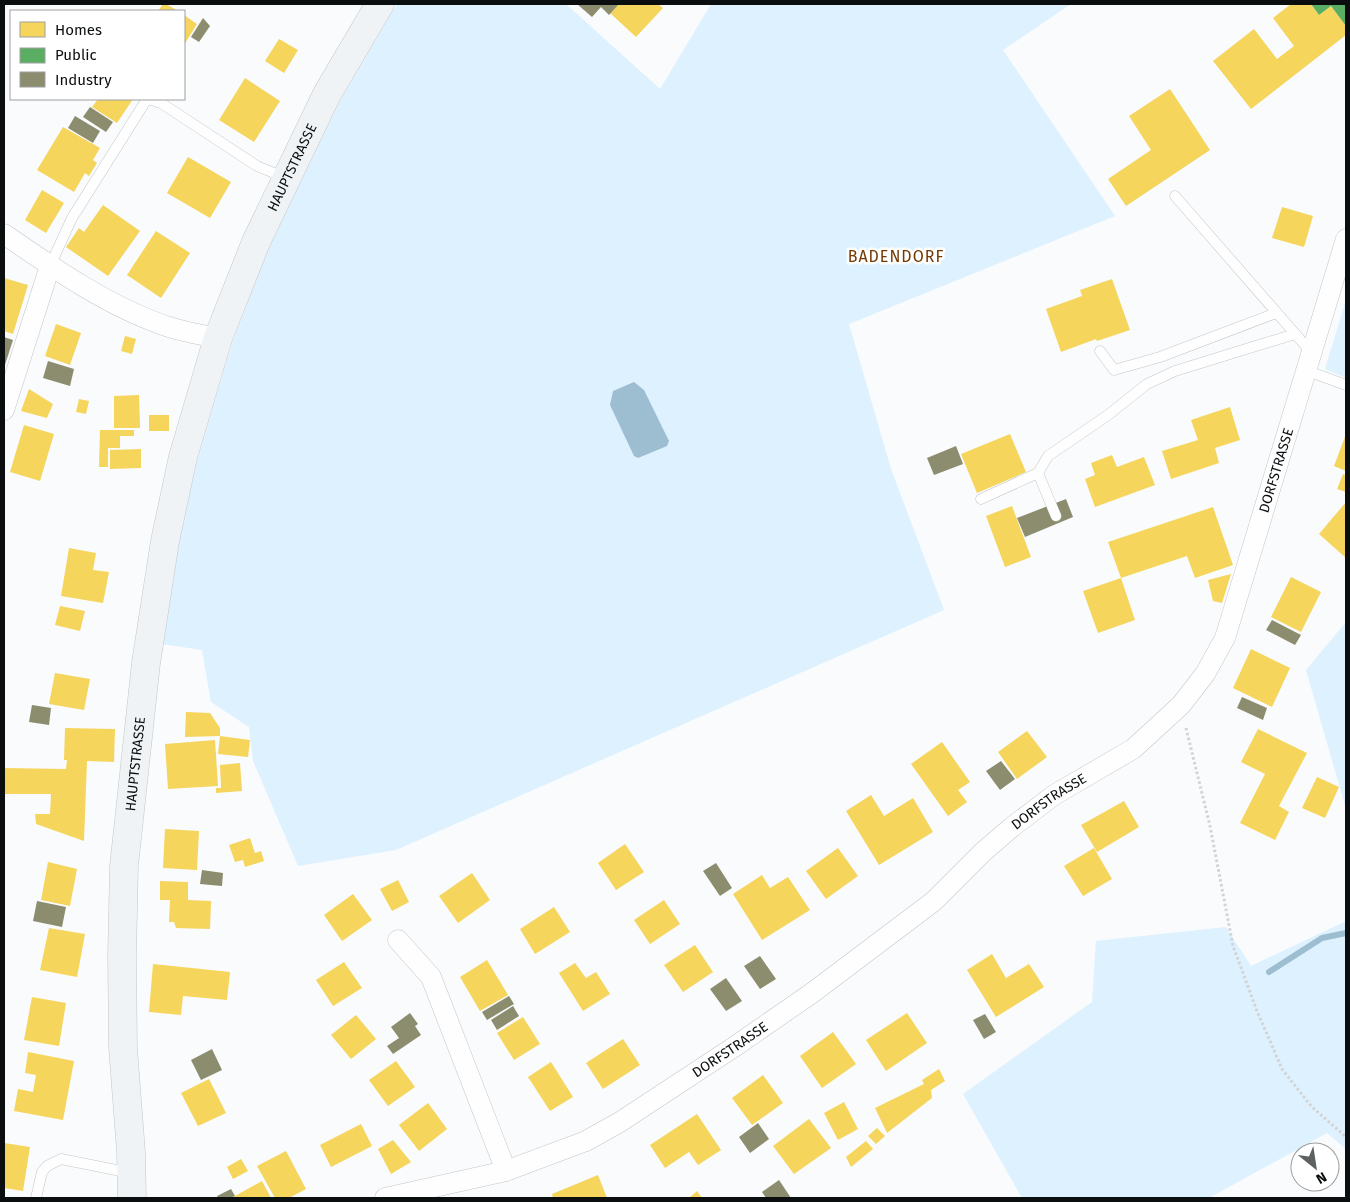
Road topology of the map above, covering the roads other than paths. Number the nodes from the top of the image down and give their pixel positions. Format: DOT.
graph roads {
  1 [pos="380,4"];
  2 [pos="147,100"];
  3 [pos="151,100"];
  4 [pos="287,179"];
  5 [pos="1175,196"];
  6 [pos="4,234"];
  7 [pos="1346,239"];
  8 [pos="50,266"];
  9 [pos="1276,313"];
  10 [pos="1294,334"];
  11 [pos="218,338"];
  12 [pos="1100,351"];
  13 [pos="1308,361"];
  14 [pos="1346,385"];
  15 [pos="4,410"];
  16 [pos="1038,473"];
  17 [pos="981,499"];
  18 [pos="1056,516"];
  19 [pos="398,940"];
  20 [pos="506,1171"];
  21 [pos="132,1186"];
  22 [pos="36,1198"];
  23 [pos="385,1198"];
  1 -- 4 [label="main road, HAUPTSTRASSE"];
  2 -- 8 [label="lane"];
  3 -- 4 [label="lane"];
  4 -- 11 [label="main road, HAUPTSTRASSE"];
  5 -- 9 [label="lane"];
  6 -- 8 [label="street"];
  7 -- 13 [label="street, DORFSTRASSE"];
  8 -- 11 [label="street"];
  8 -- 15 [label="street"];
  9 -- 10 [label="lane"];
  9 -- 12 [label="lane"];
  10 -- 13 [label="lane"];
  10 -- 16 [label="lane"];
  11 -- 21 [label="main road, HAUPTSTRASSE"];
  13 -- 14 [label="lane"];
  13 -- 20 [label="street, DORFSTRASSE"];
  16 -- 17 [label="lane"];
  16 -- 18 [label="lane"];
  19 -- 20 [label="street"];
  20 -- 23 [label="street, DORFSTRASSE"];
  21 -- 22 [label="lane"];
}
